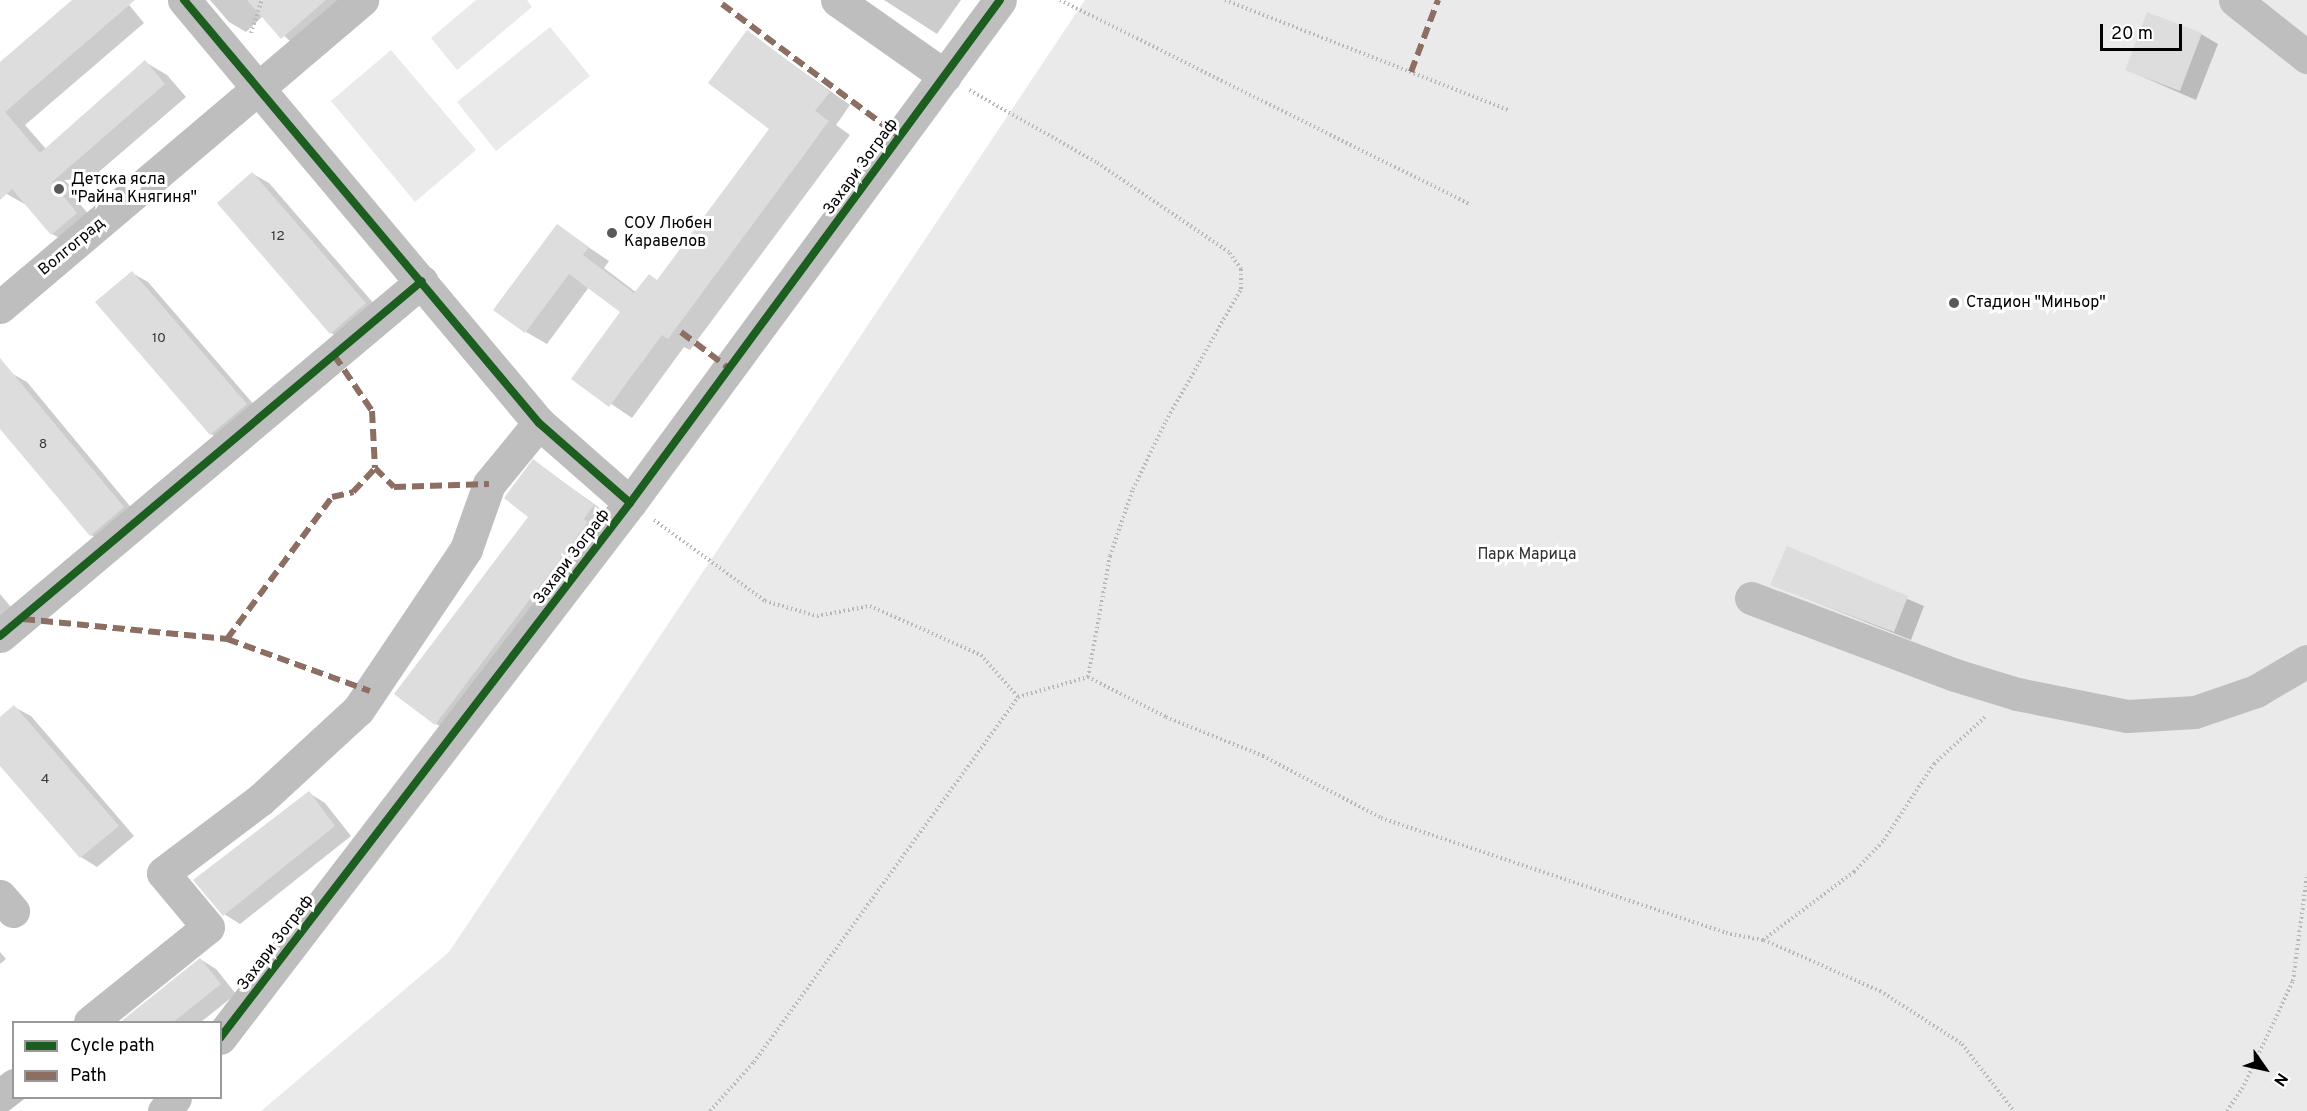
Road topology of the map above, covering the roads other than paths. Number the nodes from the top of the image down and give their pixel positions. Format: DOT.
graph roads {
  1 [pos="184,0"];
  2 [pos="362,0"];
  3 [pos="837,0"];
  4 [pos="1000,0"];
  5 [pos="2235,0"];
  6 [pos="2307,57"];
  7 [pos="945,76"];
  8 [pos="260,90"];
  9 [pos="422,282"];
  10 [pos="0,307"];
  11 [pos="539,423"];
  12 [pos="630,503"];
  13 [pos="1751,598"];
  14 [pos="0,636"];
  15 [pos="2307,661"];
  16 [pos="92,1021"];
  17 [pos="222,1035"];
  18 [pos="174,1099"];
  19 [pos="164,1111"];
  1 -- 8 [label="street"];
  2 -- 8 [label="street, Волгоград"];
  3 -- 7 [label="street"];
  4 -- 7 [label="street, Захари Зограф"];
  5 -- 6 [label="street"];
  7 -- 12 [label="street, Захари Зограф"];
  8 -- 9 [label="street"];
  8 -- 10 [label="street, Волгоград"];
  9 -- 11 [label="street"];
  9 -- 14 [label="street"];
  11 -- 12 [label="street"];
  11 -- 16 [label="street"];
  12 -- 17 [label="street, Захари Зограф"];
  13 -- 15 [label="street"];
  18 -- 19 [label="street"];
}
